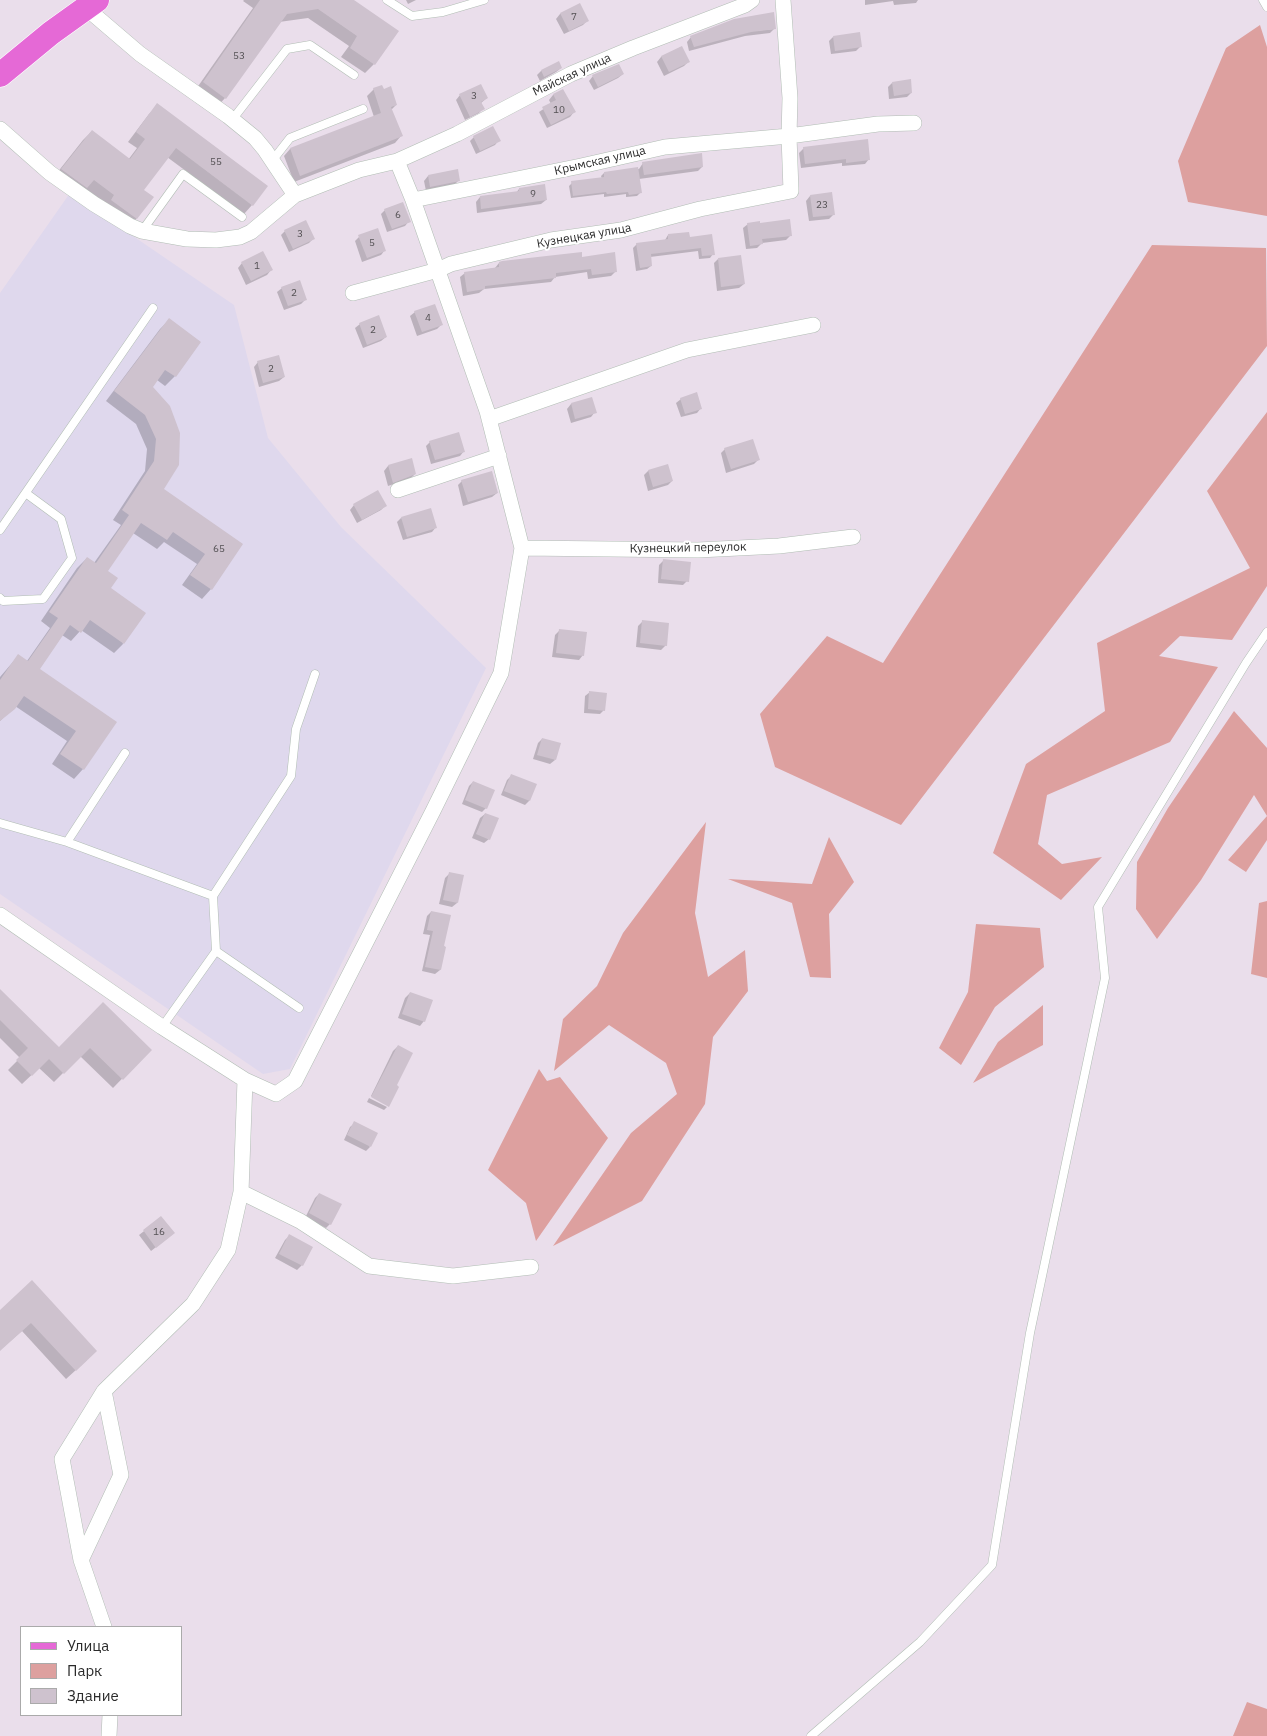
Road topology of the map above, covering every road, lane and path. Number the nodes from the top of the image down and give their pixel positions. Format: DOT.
graph roads {
  1 [pos="386,0"];
  2 [pos="484,0"];
  3 [pos="752,0"];
  4 [pos="783,0"];
  5 [pos="1263,0"];
  6 [pos="91,4"];
  7 [pos="1267,7"];
  8 [pos="0,74"];
  9 [pos="354,76"];
  10 [pos="363,109"];
  11 [pos="232,120"];
  12 [pos="914,123"];
  13 [pos="0,129"];
  14 [pos="789,136"];
  15 [pos="272,161"];
  16 [pos="397,161"];
  17 [pos="295,195"];
  18 [pos="413,200"];
  19 [pos="242,217"];
  20 [pos="142,230"];
  21 [pos="438,270"];
  22 [pos="353,293"];
  23 [pos="153,308"];
  24 [pos="812,325"];
  25 [pos="489,419"];
  26 [pos="499,456"];
  27 [pos="398,490"];
  28 [pos="27,494"];
  29 [pos="0,530"];
  30 [pos="853,537"];
  31 [pos="522,548"];
  32 [pos="0,598"];
  33 [pos="1267,632"];
  34 [pos="315,674"];
  35 [pos="125,754"];
  36 [pos="0,823"];
  37 [pos="67,842"];
  38 [pos="213,896"];
  39 [pos="0,915"];
  40 [pos="216,951"];
  41 [pos="299,1008"];
  42 [pos="162,1027"];
  43 [pos="245,1080"];
  44 [pos="241,1192"];
  45 [pos="531,1267"];
  46 [pos="104,1391"];
  47 [pos="81,1560"];
  48 [pos="104,1626"];
  49 [pos="110,1716"];
  50 [pos="109,1736"];
  51 [pos="811,1736"];
  1 -- 2 [label="lane"];
  3 -- 16 [label="street, Майская улица"];
  4 -- 14 [label="street"];
  5 -- 7 [label="lane"];
  6 -- 8 [label="main road"];
  6 -- 11 [label="street"];
  9 -- 11 [label="lane"];
  10 -- 15 [label="lane"];
  11 -- 15 [label="street"];
  12 -- 14 [label="street, Крымская улица"];
  13 -- 20 [label="street, Майская улица"];
  14 -- 18 [label="street, Крымская улица"];
  14 -- 21 [label="street, Кузнецкая улица"];
  15 -- 17 [label="street"];
  16 -- 17 [label="street, Майская улица"];
  16 -- 18 [label="street"];
  17 -- 20 [label="street, Майская улица"];
  18 -- 21 [label="street"];
  19 -- 20 [label="lane"];
  21 -- 22 [label="street, Кузнецкая улица"];
  21 -- 25 [label="street"];
  23 -- 28 [label="lane"];
  24 -- 25 [label="street"];
  25 -- 26 [label="street"];
  26 -- 27 [label="street"];
  26 -- 31 [label="street"];
  28 -- 29 [label="lane"];
  28 -- 32 [label="lane"];
  30 -- 31 [label="street, Кузнецкий переулок"];
  31 -- 43 [label="street"];
  33 -- 51 [label="lane"];
  34 -- 38 [label="lane"];
  35 -- 37 [label="lane"];
  36 -- 37 [label="lane"];
  37 -- 38 [label="lane"];
  38 -- 40 [label="lane"];
  39 -- 42 [label="street"];
  40 -- 41 [label="lane"];
  40 -- 42 [label="lane"];
  42 -- 43 [label="street"];
  43 -- 44 [label="street"];
  44 -- 45 [label="street"];
  44 -- 46 [label="street"];
  46 -- 47 [label="street"];
  46 -- 47 [label="street"];
  47 -- 48 [label="street"];
  49 -- 50 [label="street"];
}
